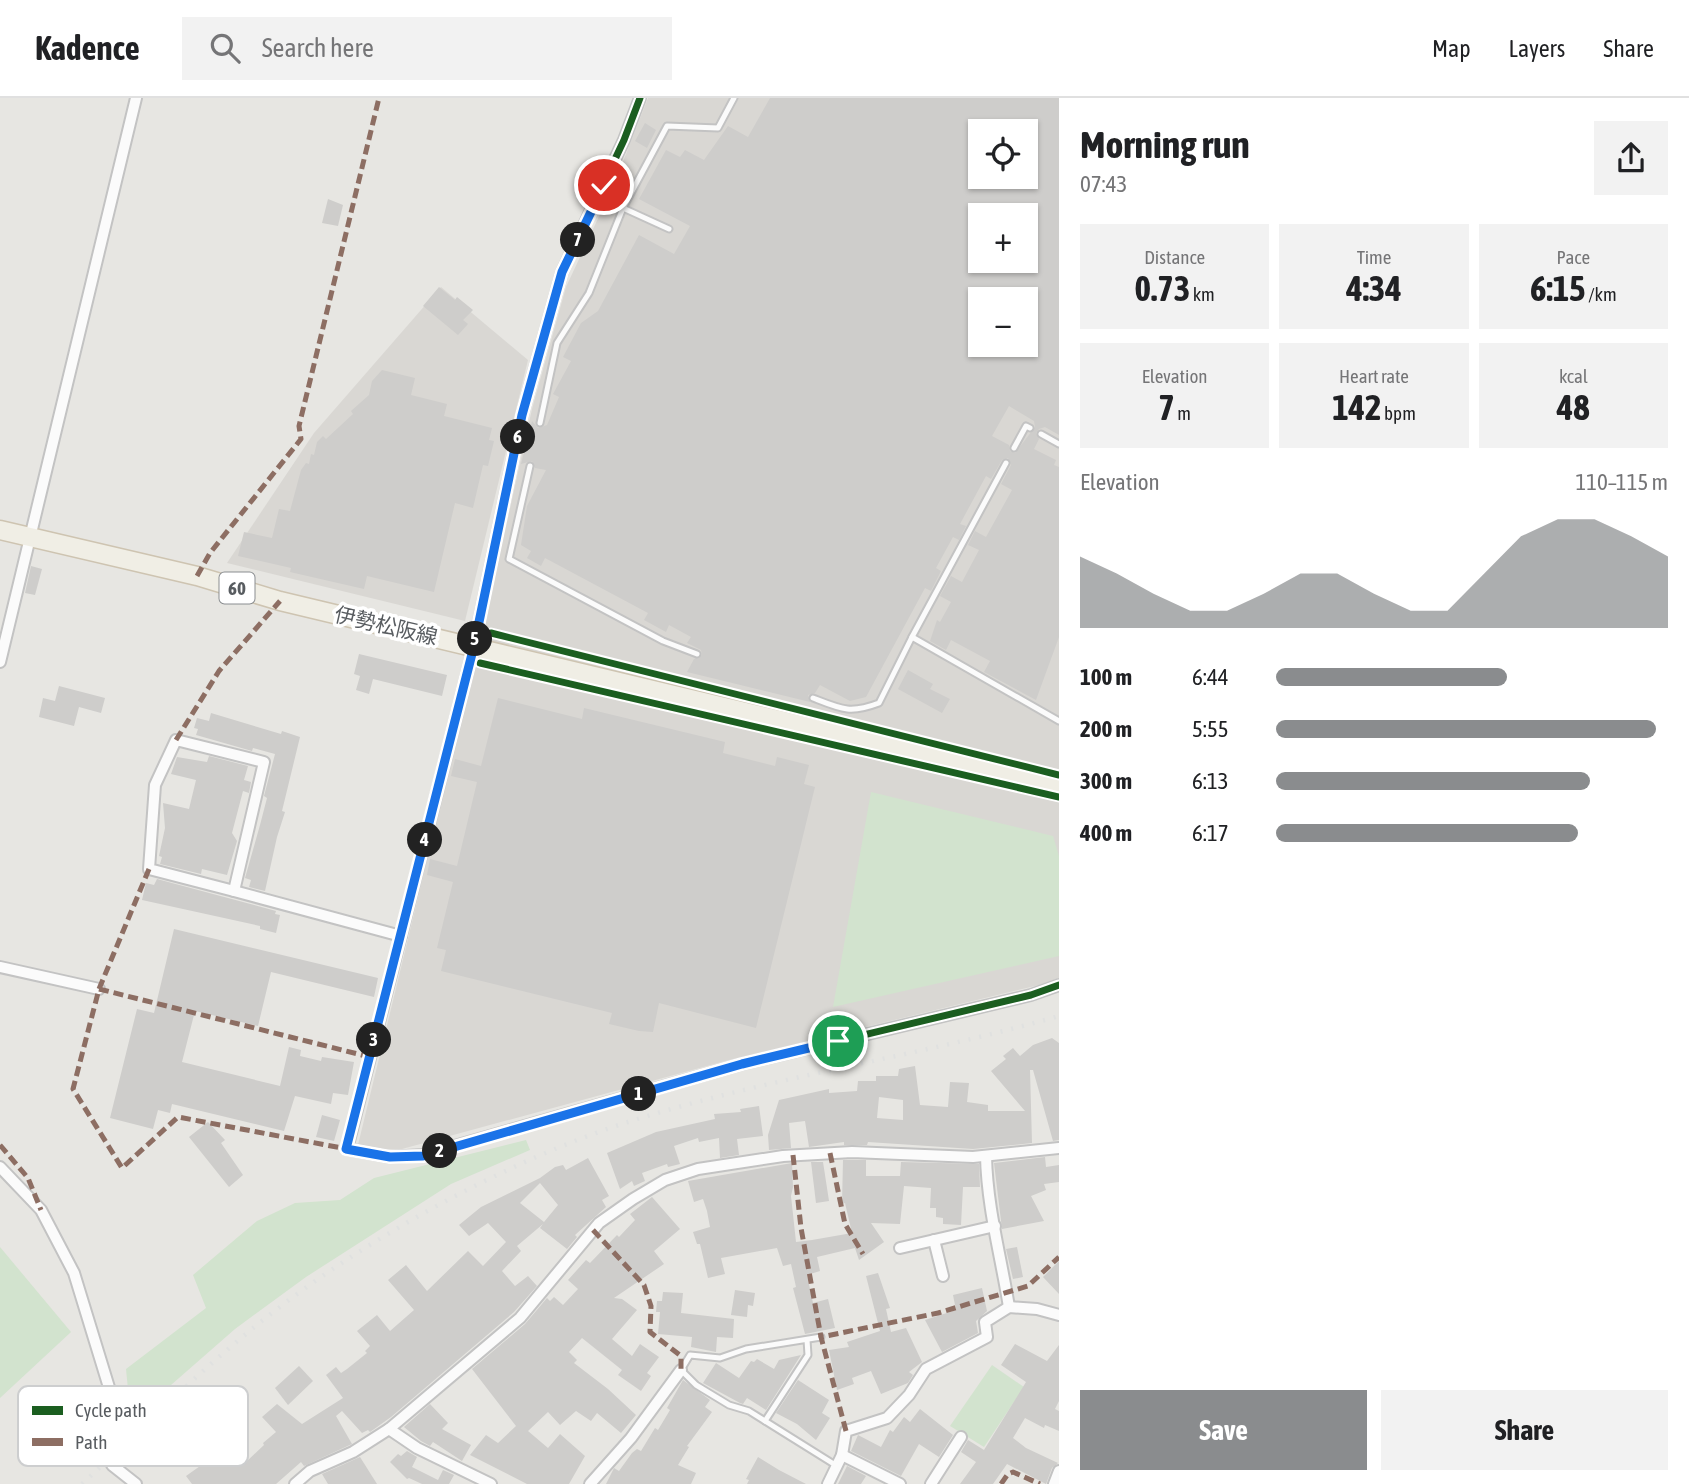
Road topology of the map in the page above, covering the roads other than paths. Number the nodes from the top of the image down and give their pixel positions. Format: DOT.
graph roads {
  1 [pos="136,98"];
  2 [pos="640,98"];
  3 [pos="734,98"];
  4 [pos="623,208"];
  5 [pos="668,229"];
  6 [pos="540,423"];
  7 [pos="1030,428"];
  8 [pos="1041,435"];
  9 [pos="1059,444"];
  10 [pos="1014,448"];
  11 [pos="1006,463"];
  12 [pos="530,466"];
  13 [pos="0,530"];
  14 [pos="30,538"];
  15 [pos="912,637"];
  16 [pos="474,646"];
  17 [pos="697,654"];
  18 [pos="0,662"];
  19 [pos="813,698"];
  20 [pos="1059,721"];
  21 [pos="1059,787"];
  22 [pos="234,891"];
  23 [pos="401,936"];
  24 [pos="0,967"];
  25 [pos="1059,985"];
  26 [pos="99,989"];
  27 [pos="1059,1148"];
  28 [pos="986,1156"];
  29 [pos="0,1167"];
  30 [pos="995,1226"];
  31 [pos="934,1240"];
  32 [pos="900,1248"];
  33 [pos="943,1276"];
  34 [pos="1009,1307"];
  35 [pos="1059,1315"];
  36 [pos="821,1336"];
  37 [pos="807,1340"];
  38 [pos="681,1370"];
  39 [pos="109,1386"];
  40 [pos="765,1420"];
  41 [pos="389,1429"];
  42 [pos="961,1437"];
  43 [pos="842,1455"];
  44 [pos="116,1466"];
  45 [pos="837,1466"];
  46 [pos="1059,1471"];
  47 [pos="136,1484"];
  48 [pos="295,1484"];
  49 [pos="491,1484"];
  50 [pos="590,1484"];
  51 [pos="828,1484"];
  52 [pos="900,1484"];
  53 [pos="930,1484"];
  54 [pos="1054,1484"];
  1 -- 14 [label="street"];
  2 -- 16 [label="street"];
  3 -- 4 [label="lane"];
  4 -- 5 [label="lane"];
  4 -- 6 [label="lane"];
  7 -- 10 [label="lane"];
  8 -- 9 [label="lane"];
  11 -- 15 [label="lane"];
  12 -- 17 [label="lane"];
  13 -- 14 [label="main road, 伊勢松阪線 / 60"];
  14 -- 16 [label="main road, 伊勢松阪線 / 60"];
  14 -- 18 [label="street"];
  15 -- 19 [label="lane"];
  15 -- 20 [label="lane"];
  16 -- 21 [label="main road, 伊勢松阪線 / 60"];
  16 -- 23 [label="street"];
  22 -- 22 [label="street"];
  22 -- 23 [label="street"];
  23 -- 25 [label="street"];
  24 -- 26 [label="street"];
  27 -- 28 [label="street"];
  28 -- 30 [label="street"];
  28 -- 41 [label="street"];
  29 -- 39 [label="street"];
  30 -- 31 [label="street"];
  30 -- 34 [label="street"];
  31 -- 32 [label="street"];
  31 -- 33 [label="street"];
  34 -- 35 [label="street"];
  34 -- 43 [label="street"];
  36 -- 37 [label="lane"];
  37 -- 38 [label="lane"];
  37 -- 40 [label="lane"];
  38 -- 40 [label="lane"];
  38 -- 50 [label="street"];
  40 -- 45 [label="lane"];
  41 -- 48 [label="street"];
  41 -- 49 [label="street"];
  42 -- 53 [label="street"];
  43 -- 45 [label="street"];
  43 -- 52 [label="street"];
  44 -- 47 [label="street"];
  45 -- 51 [label="street"];
  46 -- 54 [label="street"];
}
